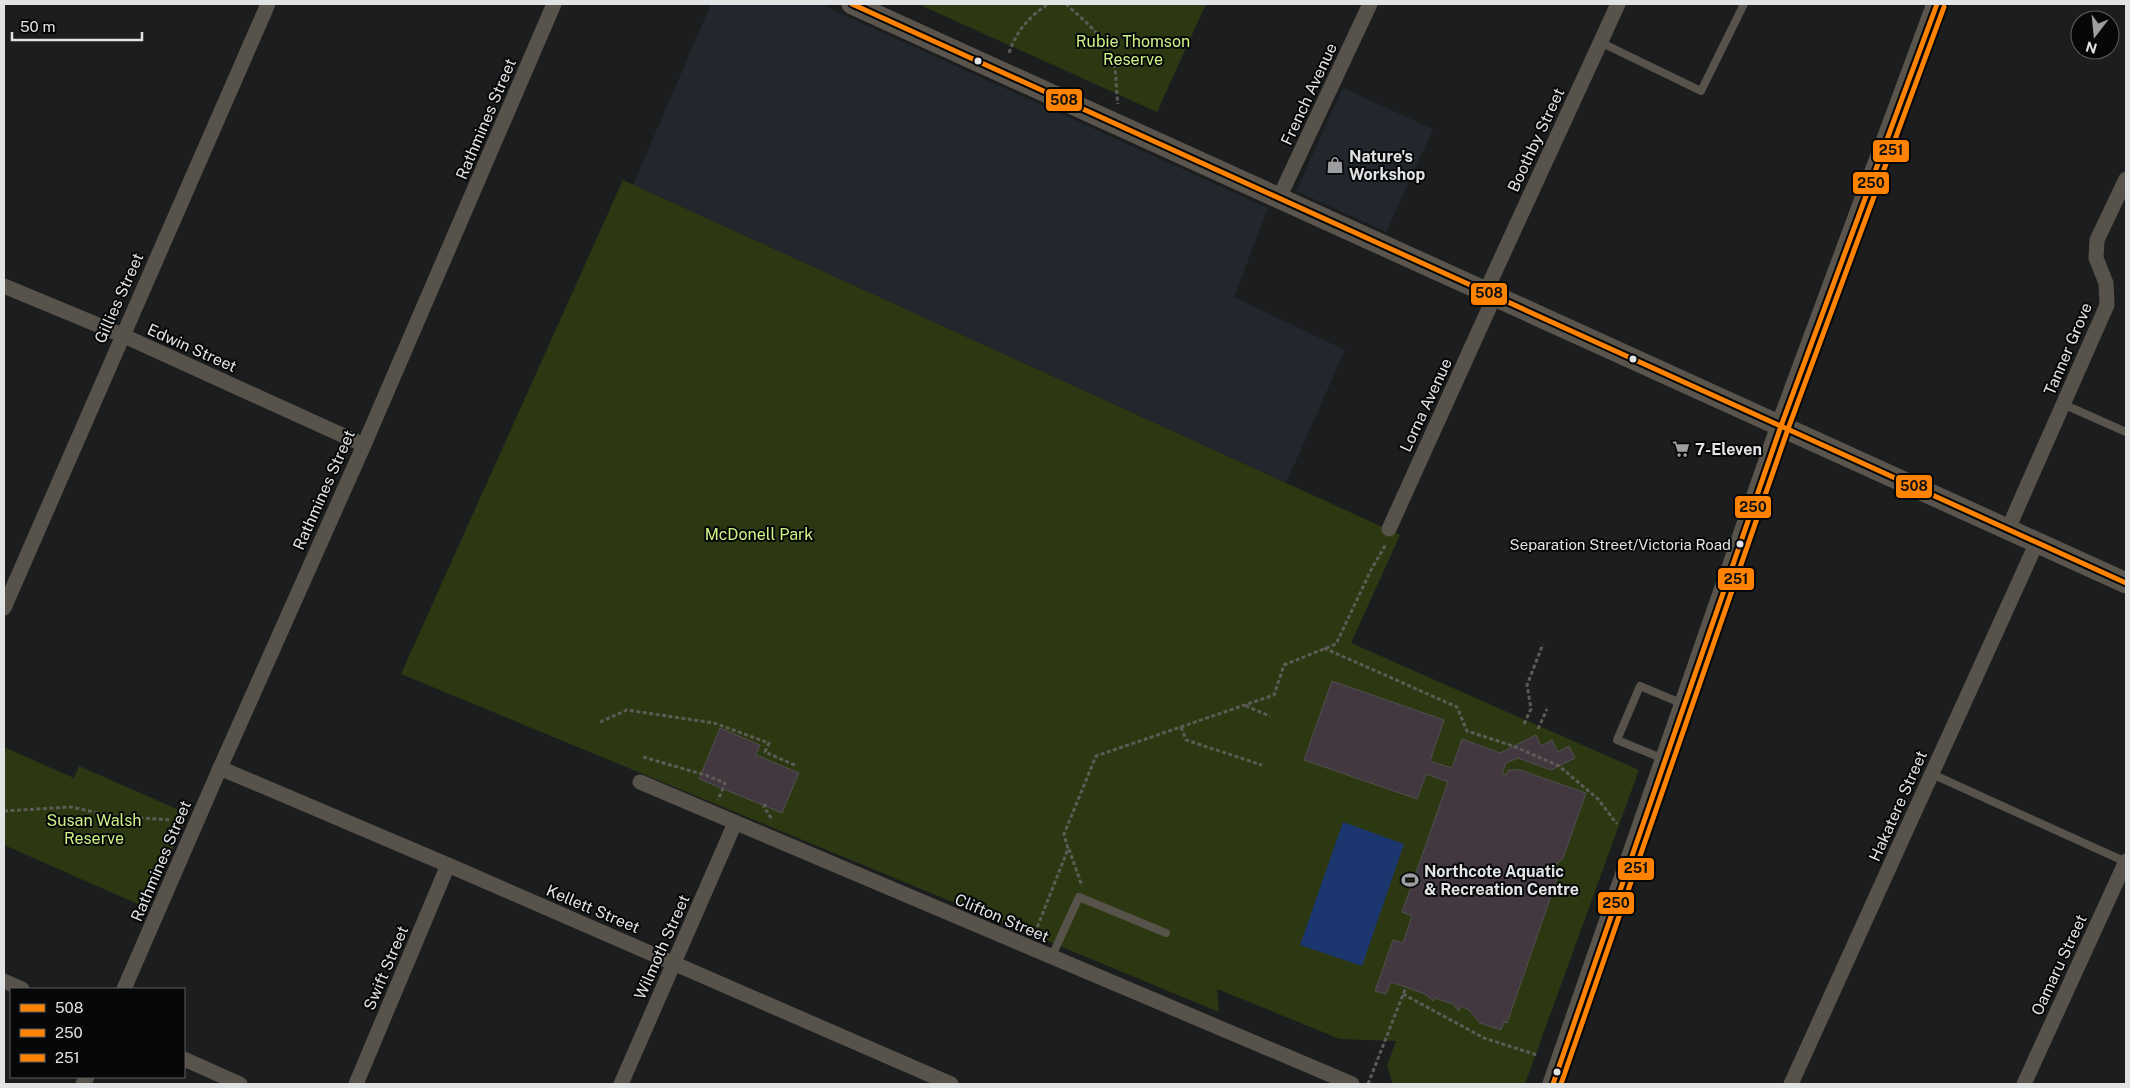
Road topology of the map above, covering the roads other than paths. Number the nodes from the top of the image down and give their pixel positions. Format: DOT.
graph roads {
  1 [pos="268,4"];
  2 [pos="554,4"];
  3 [pos="852,4"];
  4 [pos="1370,4"];
  5 [pos="1618,4"];
  6 [pos="1744,4"];
  7 [pos="1937,4"];
  8 [pos="1600,42"];
  9 [pos="2126,179"];
  10 [pos="1280,198"];
  11 [pos="4,286"];
  12 [pos="1491,293"];
  13 [pos="122,335"];
  14 [pos="2063,404"];
  15 [pos="1782,426"];
  16 [pos="2126,432"];
  17 [pos="364,445"];
  18 [pos="1389,529"];
  19 [pos="2008,529"];
  20 [pos="2037,542"];
  21 [pos="2126,583"];
  22 [pos="4,608"];
  23 [pos="1685,705"];
  24 [pos="1665,759"];
  25 [pos="220,768"];
  26 [pos="1932,774"];
  27 [pos="640,782"];
  28 [pos="735,823"];
  29 [pos="2126,862"];
  30 [pos="448,865"];
  31 [pos="1166,933"];
  32 [pos="1051,958"];
  33 [pos="674,963"];
  34 [pos="4,981"];
  35 [pos="20,988"];
  36 [pos="124,988"];
  37 [pos="185,1059"];
  38 [pos="240,1084"];
  39 [pos="356,1084"];
  40 [pos="621,1084"];
  41 [pos="951,1084"];
  42 [pos="1352,1084"];
  43 [pos="1553,1084"];
  44 [pos="1792,1084"];
  45 [pos="2024,1084"];
  1 -- 13 [label="street, Gillies Street"];
  2 -- 17 [label="street, Rathmines Street"];
  3 -- 10 [label="street"];
  4 -- 10 [label="street, French Avenue"];
  5 -- 8 [label="street, Boothby Street"];
  6 -- 8 [label="lane"];
  7 -- 15 [label="street"];
  8 -- 12 [label="street, Boothby Street"];
  9 -- 14 [label="street, Tanner Grove"];
  10 -- 12 [label="street"];
  11 -- 13 [label="street, Edwin Street"];
  12 -- 15 [label="street"];
  12 -- 18 [label="street, Lorna Avenue"];
  13 -- 17 [label="street, Edwin Street"];
  13 -- 22 [label="street, Gillies Street"];
  14 -- 16 [label="lane"];
  14 -- 19 [label="street, Tanner Grove"];
  15 -- 19 [label="street"];
  15 -- 23 [label="street"];
  17 -- 25 [label="street, Rathmines Street"];
  19 -- 20 [label="street"];
  20 -- 21 [label="street"];
  20 -- 26 [label="street, Hakatere Street"];
  23 -- 24 [label="street"];
  23 -- 24 [label="lane"];
  24 -- 43 [label="street"];
  25 -- 30 [label="street, Kellett Street"];
  25 -- 36 [label="street, Rathmines Street"];
  26 -- 29 [label="lane"];
  26 -- 44 [label="street, Hakatere Street"];
  27 -- 28 [label="street, Clifton Street"];
  28 -- 32 [label="street, Clifton Street"];
  28 -- 33 [label="street, Wilmoth Street"];
  29 -- 45 [label="street, Oamaru Street"];
  30 -- 33 [label="street, Kellett Street"];
  30 -- 39 [label="street, Swift Street"];
  31 -- 32 [label="lane"];
  32 -- 42 [label="street, Clifton Street"];
  33 -- 40 [label="street, Wilmoth Street"];
  33 -- 41 [label="street, Kellett Street"];
  34 -- 35 [label="street"];
  37 -- 38 [label="street"];
}
